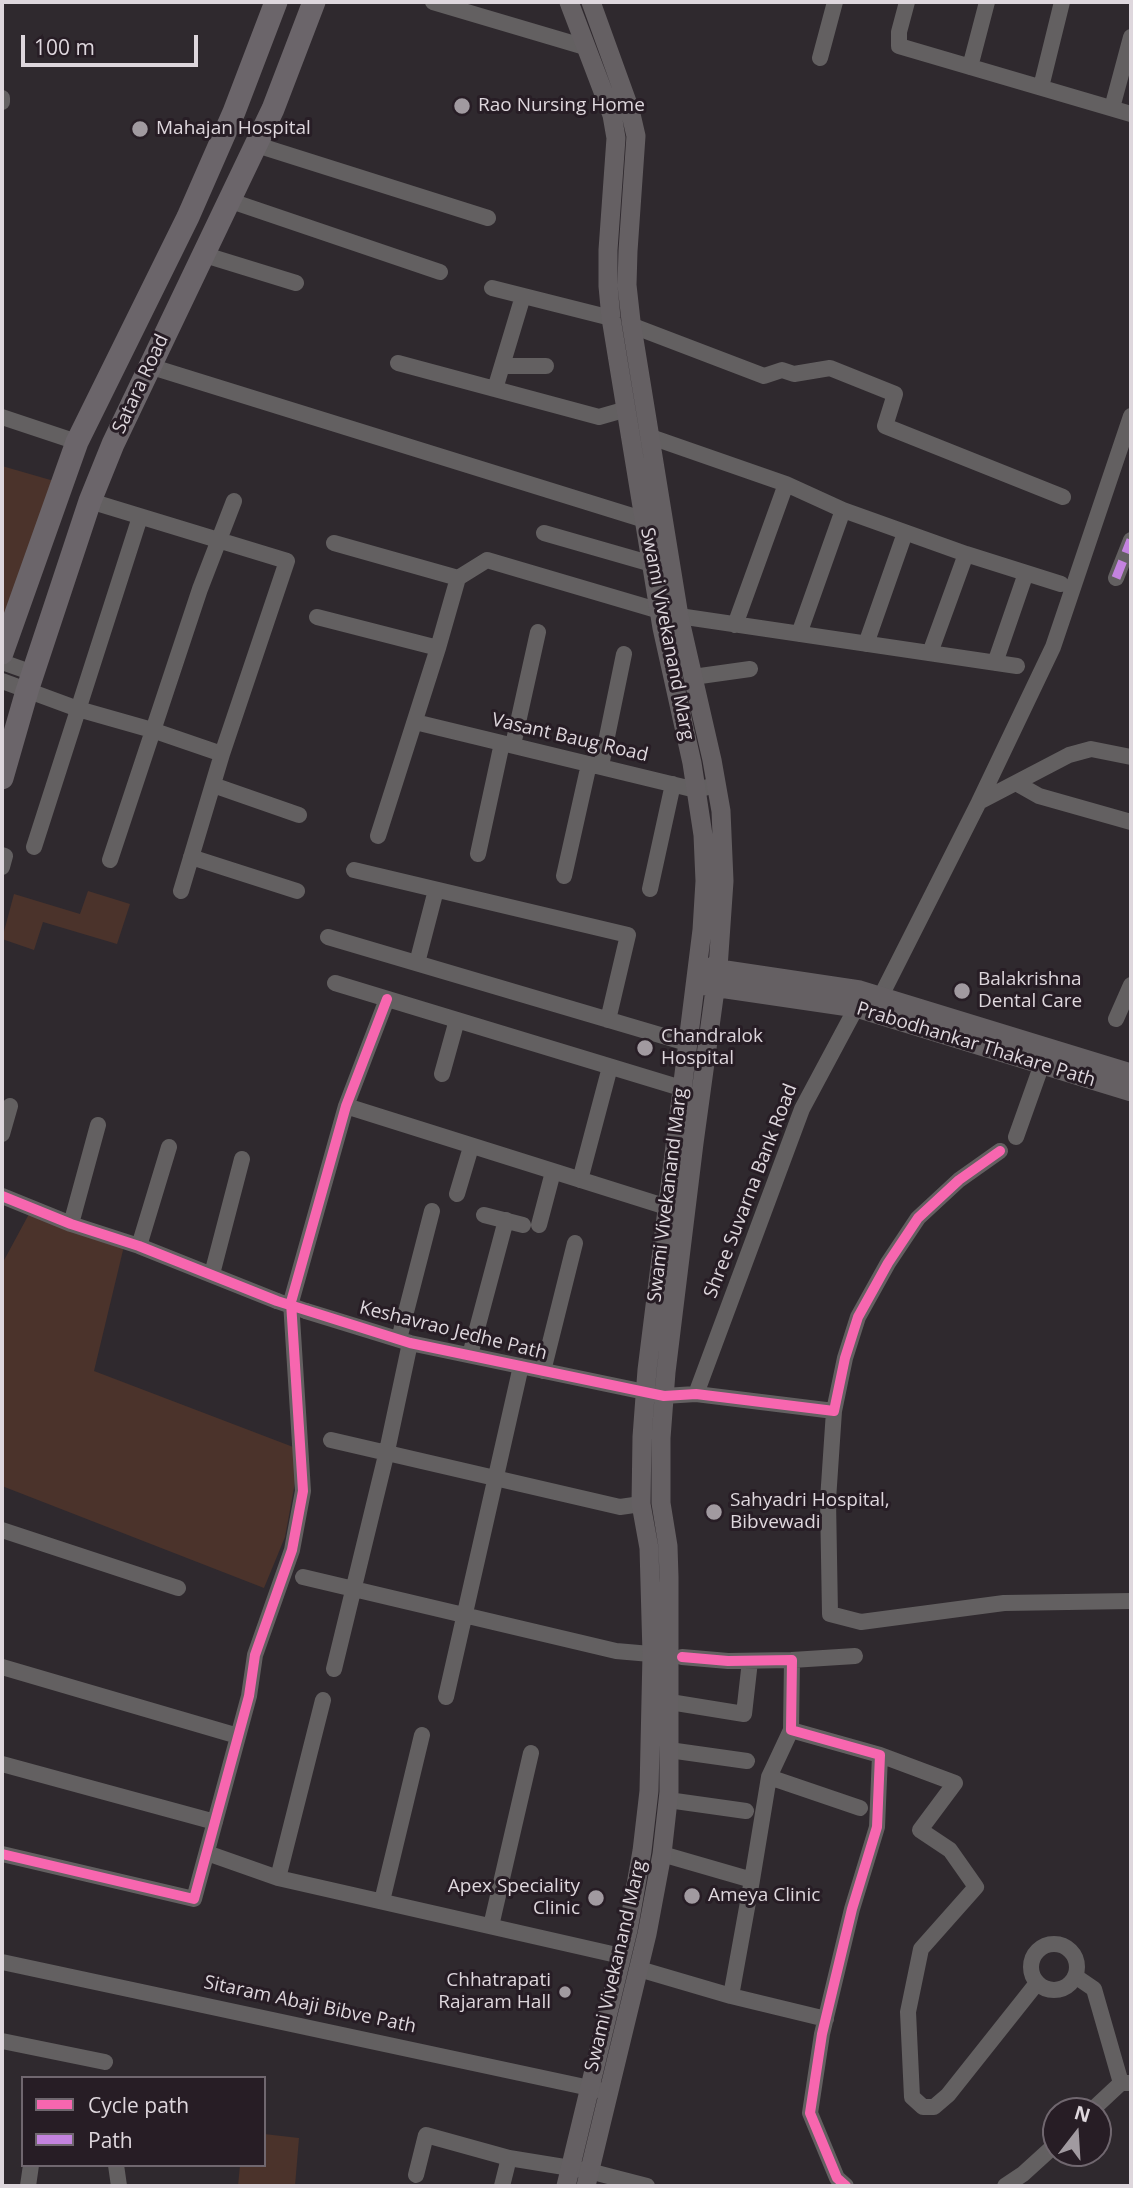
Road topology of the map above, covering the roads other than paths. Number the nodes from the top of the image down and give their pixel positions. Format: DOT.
graph roads {
  1 [pos="276,2"];
  2 [pos="314,2"];
  3 [pos="433,2"];
  4 [pos="569,2"];
  5 [pos="591,2"];
  6 [pos="835,2"];
  7 [pos="907,2"];
  8 [pos="987,2"];
  9 [pos="1062,2"];
  10 [pos="1131,37"];
  11 [pos="585,47"];
  12 [pos="820,58"];
  13 [pos="970,67"];
  14 [pos="1041,87"];
  15 [pos="1112,108"];
  16 [pos="1131,114"];
  17 [pos="257,145"];
  18 [pos="231,201"];
  19 [pos="488,218"];
  20 [pos="205,255"];
  21 [pos="440,272"];
  22 [pos="296,283"];
  23 [pos="492,288"];
  24 [pos="523,296"];
  25 [pos="611,318"];
  26 [pos="633,326"];
  27 [pos="398,363"];
  28 [pos="149,366"];
  29 [pos="502,366"];
  30 [pos="546,366"];
  31 [pos="495,389"];
  32 [pos="626,409"];
  33 [pos="1131,416"];
  34 [pos="2,417"];
  35 [pos="651,438"];
  36 [pos="77,442"];
  37 [pos="786,484"];
  38 [pos="1063,498"];
  39 [pos="90,501"];
  40 [pos="234,502"];
  41 [pos="843,510"];
  42 [pos="140,517"];
  43 [pos="645,520"];
  44 [pos="544,533"];
  45 [pos="905,533"];
  46 [pos="1131,540"];
  47 [pos="218,542"];
  48 [pos="334,543"];
  49 [pos="966,554"];
  50 [pos="652,564"];
  51 [pos="1026,573"];
  52 [pos="458,578"];
  53 [pos="1116,578"];
  54 [pos="1061,584"];
  55 [pos="660,611"];
  56 [pos="679,616"];
  57 [pos="317,617"];
  58 [pos="735,625"];
  59 [pos="537,632"];
  60 [pos="799,634"];
  61 [pos="866,644"];
  62 [pos="438,648"];
  63 [pos="2,653"];
  64 [pos="930,653"];
  65 [pos="624,654"];
  66 [pos="2,662"];
  67 [pos="995,663"];
  68 [pos="1017,666"];
  69 [pos="750,669"];
  70 [pos="693,677"];
  71 [pos="2,681"];
  72 [pos="30,682"];
  73 [pos="78,709"];
  74 [pos="415,722"];
  75 [pos="152,730"];
  76 [pos="507,744"];
  77 [pos="222,754"];
  78 [pos="1131,757"];
  79 [pos="595,765"];
  80 [pos="2,778"];
  81 [pos="1016,783"];
  82 [pos="673,784"];
  83 [pos="212,785"];
  84 [pos="716,785"];
  85 [pos="696,789"];
  86 [pos="979,802"];
  87 [pos="721,811"];
  88 [pos="700,814"];
  89 [pos="299,815"];
  90 [pos="1131,822"];
  91 [pos="378,836"];
  92 [pos="34,847"];
  93 [pos="478,854"];
  94 [pos="2,855"];
  95 [pos="191,857"];
  96 [pos="110,860"];
  97 [pos="2,867"];
  98 [pos="354,870"];
  99 [pos="564,876"];
  100 [pos="650,889"];
  101 [pos="436,890"];
  102 [pos="181,891"];
  103 [pos="297,891"];
  104 [pos="328,937"];
  105 [pos="417,963"];
  106 [pos="697,976"];
  107 [pos="717,978"];
  108 [pos="335,983"];
  109 [pos="1131,985"];
  110 [pos="881,996"];
  111 [pos="387,999"];
  112 [pos="856,1008"];
  113 [pos="1116,1019"];
  114 [pos="457,1020"];
  115 [pos="607,1020"];
  116 [pos="687,1043"];
  117 [pos="1042,1064"];
  118 [pos="610,1067"];
  119 [pos="1131,1073"];
  120 [pos="442,1074"];
  121 [pos="681,1088"];
  122 [pos="1131,1092"];
  123 [pos="10,1106"];
  124 [pos="346,1106"];
  125 [pos="99,1125"];
  126 [pos="2,1134"];
  127 [pos="1016,1137"];
  128 [pos="169,1147"];
  129 [pos="471,1147"];
  130 [pos="1000,1151"];
  131 [pos="242,1158"];
  132 [pos="554,1172"];
  133 [pos="580,1180"];
  134 [pos="457,1195"];
  135 [pos="2,1196"];
  136 [pos="667,1207"];
  137 [pos="432,1210"];
  138 [pos="484,1215"];
  139 [pos="506,1220"];
  140 [pos="71,1224"];
  141 [pos="575,1243"];
  142 [pos="139,1246"];
  143 [pos="212,1274"];
  144 [pos="405,1341"];
  145 [pos="470,1355"];
  146 [pos="522,1366"];
  147 [pos="543,1371"];
  148 [pos="655,1394"];
  149 [pos="696,1394"];
  150 [pos="834,1411"];
  151 [pos="331,1440"];
  152 [pos="387,1451"];
  153 [pos="495,1477"];
  154 [pos="641,1504"];
  155 [pos="2,1530"];
  156 [pos="303,1577"];
  157 [pos="178,1588"];
  158 [pos="354,1590"];
  159 [pos="1131,1601"];
  160 [pos="465,1616"];
  161 [pos="668,1656"];
  162 [pos="855,1656"];
  163 [pos="792,1660"];
  164 [pos="750,1661"];
  165 [pos="2,1667"];
  166 [pos="334,1668"];
  167 [pos="446,1697"];
  168 [pos="323,1700"];
  169 [pos="670,1702"];
  170 [pos="791,1730"];
  171 [pos="422,1735"];
  172 [pos="238,1736"];
  173 [pos="669,1750"];
  174 [pos="531,1753"];
  175 [pos="880,1755"];
  176 [pos="747,1760"];
  177 [pos="2,1764"];
  178 [pos="769,1777"];
  179 [pos="668,1800"];
  180 [pos="860,1808"];
  181 [pos="746,1811"];
  182 [pos="215,1822"];
  183 [pos="207,1853"];
  184 [pos="2,1854"];
  185 [pos="662,1854"];
  186 [pos="278,1878"];
  187 [pos="752,1880"];
  188 [pos="382,1901"];
  189 [pos="491,1926"];
  190 [pos="621,1956"];
  191 [pos="2,1962"];
  192 [pos="639,1969"];
  193 [pos="1075,1976"];
  194 [pos="1037,1983"];
  195 [pos="731,1996"];
  196 [pos="826,2019"];
  197 [pos="2,2041"];
  198 [pos="105,2062"];
  199 [pos="1126,2083"];
  200 [pos="599,2090"];
  201 [pos="1108,2097"];
  202 [pos="1042,2157"];
  203 [pos="509,2158"];
  204 [pos="31,2167"];
  205 [pos="116,2167"];
  206 [pos="416,2175"];
  207 [pos="578,2178"];
  208 [pos="29,2186"];
  209 [pos="119,2186"];
  210 [pos="502,2186"];
  211 [pos="648,2186"];
  212 [pos="846,2186"];
  213 [pos="1005,2186"];
  1 -- 36 [label="highway, Satara Road"];
  2 -- 17 [label="highway, Satara Road"];
  3 -- 11 [label="street"];
  4 -- 11 [label="main road, Swami Vivekanand Marg"];
  5 -- 26 [label="main road, Swami Vivekanand Marg"];
  6 -- 12 [label="street"];
  7 -- 13 [label="street"];
  8 -- 13 [label="street"];
  9 -- 14 [label="street"];
  10 -- 15 [label="street"];
  11 -- 25 [label="main road, Swami Vivekanand Marg"];
  13 -- 14 [label="street"];
  14 -- 15 [label="street"];
  15 -- 16 [label="street"];
  17 -- 18 [label="highway, Satara Road"];
  17 -- 19 [label="street"];
  18 -- 20 [label="highway, Satara Road"];
  18 -- 21 [label="street"];
  20 -- 22 [label="street"];
  20 -- 28 [label="highway, Satara Road"];
  23 -- 24 [label="street"];
  24 -- 25 [label="street"];
  24 -- 29 [label="street"];
  25 -- 32 [label="main road, Swami Vivekanand Marg"];
  26 -- 35 [label="main road, Swami Vivekanand Marg"];
  26 -- 38 [label="street"];
  27 -- 31 [label="street"];
  28 -- 39 [label="highway, Satara Road"];
  28 -- 43 [label="street"];
  29 -- 30 [label="street"];
  29 -- 31 [label="street"];
  31 -- 32 [label="street"];
  32 -- 43 [label="main road, Swami Vivekanand Marg"];
  33 -- 86 [label="street"];
  34 -- 36 [label="street"];
  35 -- 37 [label="street"];
  35 -- 56 [label="main road, Swami Vivekanand Marg"];
  36 -- 63 [label="highway, Satara Road"];
  37 -- 41 [label="street"];
  37 -- 58 [label="street"];
  39 -- 42 [label="street"];
  39 -- 72 [label="highway, Satara Road"];
  40 -- 47 [label="street"];
  41 -- 45 [label="street"];
  41 -- 60 [label="street"];
  42 -- 47 [label="street"];
  42 -- 73 [label="street"];
  43 -- 50 [label="main road, Swami Vivekanand Marg"];
  44 -- 50 [label="street"];
  45 -- 49 [label="street"];
  45 -- 61 [label="street"];
  46 -- 53 [label="street"];
  47 -- 75 [label="street"];
  47 -- 77 [label="street"];
  48 -- 52 [label="street"];
  49 -- 51 [label="street"];
  49 -- 64 [label="street"];
  50 -- 55 [label="main road, Swami Vivekanand Marg"];
  51 -- 54 [label="street"];
  51 -- 67 [label="street"];
  52 -- 55 [label="street"];
  52 -- 62 [label="street"];
  55 -- 85 [label="main road, Swami Vivekanand Marg"];
  56 -- 58 [label="street"];
  56 -- 70 [label="main road, Swami Vivekanand Marg"];
  57 -- 62 [label="street"];
  58 -- 60 [label="street"];
  59 -- 76 [label="street"];
  60 -- 61 [label="street"];
  61 -- 64 [label="street"];
  62 -- 74 [label="street"];
  64 -- 67 [label="street"];
  65 -- 79 [label="street"];
  66 -- 72 [label="street"];
  67 -- 68 [label="street"];
  69 -- 70 [label="street"];
  70 -- 84 [label="main road, Swami Vivekanand Marg"];
  71 -- 72 [label="street"];
  72 -- 73 [label="street"];
  72 -- 80 [label="highway, Satara Road"];
  73 -- 75 [label="street"];
  73 -- 92 [label="street"];
  74 -- 76 [label="street, Vasant Baug Road"];
  74 -- 91 [label="street"];
  75 -- 77 [label="street"];
  75 -- 96 [label="street"];
  76 -- 79 [label="street, Vasant Baug Road"];
  76 -- 93 [label="street"];
  77 -- 83 [label="street"];
  78 -- 81 [label="street"];
  79 -- 82 [label="street, Vasant Baug Road"];
  79 -- 99 [label="street"];
  81 -- 86 [label="street"];
  81 -- 90 [label="street"];
  82 -- 85 [label="street, Vasant Baug Road"];
  82 -- 100 [label="street"];
  83 -- 89 [label="street"];
  83 -- 95 [label="street"];
  84 -- 85 [label="street, Vasant Baug Road"];
  84 -- 87 [label="main road, Swami Vivekanand Marg"];
  85 -- 88 [label="main road, Swami Vivekanand Marg"];
  86 -- 110 [label="street"];
  87 -- 88 [label="street"];
  87 -- 107 [label="main road, Swami Vivekanand Marg"];
  88 -- 106 [label="main road, Swami Vivekanand Marg"];
  94 -- 97 [label="street"];
  95 -- 102 [label="street"];
  95 -- 103 [label="street"];
  98 -- 101 [label="street"];
  101 -- 105 [label="street"];
  101 -- 115 [label="street"];
  104 -- 105 [label="street"];
  105 -- 115 [label="street"];
  106 -- 107 [label="main road, Prabodhankar Thakare Path"];
  106 -- 116 [label="main road, Swami Vivekanand Marg"];
  107 -- 110 [label="main road, Prabodhankar Thakare Path"];
  107 -- 112 [label="main road, Prabodhankar Thakare Path"];
  107 -- 148 [label="main road, Swami Vivekanand Marg"];
  108 -- 111 [label="street"];
  109 -- 113 [label="street"];
  110 -- 119 [label="main road, Prabodhankar Thakare Path"];
  111 -- 114 [label="street"];
  111 -- 124 [label="street"];
  112 -- 117 [label="main road, Prabodhankar Thakare Path"];
  112 -- 149 [label="street, Shree Suvarna Bank Road"];
  114 -- 118 [label="street"];
  114 -- 120 [label="street"];
  115 -- 116 [label="street"];
  116 -- 121 [label="main road, Swami Vivekanand Marg"];
  117 -- 122 [label="main road, Prabodhankar Thakare Path"];
  117 -- 127 [label="street"];
  118 -- 121 [label="street"];
  118 -- 133 [label="street"];
  121 -- 136 [label="main road, Swami Vivekanand Marg"];
  123 -- 126 [label="street"];
  124 -- 129 [label="street"];
  124 -- 172 [label="street"];
  125 -- 140 [label="street"];
  128 -- 142 [label="street"];
  129 -- 132 [label="street"];
  129 -- 134 [label="street"];
  130 -- 150 [label="street"];
  131 -- 143 [label="street"];
  132 -- 133 [label="street"];
  132 -- 139 [label="street"];
  133 -- 136 [label="street"];
  135 -- 140 [label="street, Keshavrao Jedhe Path"];
  136 -- 148 [label="main road, Swami Vivekanand Marg"];
  137 -- 144 [label="street"];
  138 -- 139 [label="street"];
  139 -- 145 [label="street"];
  140 -- 142 [label="street, Keshavrao Jedhe Path"];
  141 -- 147 [label="street"];
  142 -- 143 [label="street, Keshavrao Jedhe Path"];
  143 -- 144 [label="street, Keshavrao Jedhe Path, bridge"];
  144 -- 145 [label="street, Keshavrao Jedhe Path"];
  144 -- 152 [label="street"];
  145 -- 146 [label="street, Keshavrao Jedhe Path"];
  146 -- 147 [label="street, Keshavrao Jedhe Path"];
  146 -- 153 [label="street"];
  147 -- 148 [label="street, Keshavrao Jedhe Path"];
  148 -- 149 [label="street, Keshavrao Jedhe Path"];
  148 -- 154 [label="main road, Swami Vivekanand Marg"];
  148 -- 161 [label="main road, Swami Vivekanand Marg"];
  149 -- 150 [label="street, Keshavrao Jedhe Path"];
  150 -- 159 [label="street"];
  151 -- 152 [label="street"];
  152 -- 153 [label="street"];
  152 -- 158 [label="street"];
  153 -- 154 [label="street"];
  153 -- 160 [label="street"];
  154 -- 161 [label="main road, Swami Vivekanand Marg"];
  155 -- 157 [label="street"];
  156 -- 158 [label="street"];
  158 -- 160 [label="street"];
  158 -- 166 [label="street"];
  160 -- 161 [label="street"];
  160 -- 167 [label="street"];
  161 -- 164 [label="street"];
  161 -- 169 [label="main road, Swami Vivekanand Marg"];
  161 -- 190 [label="main road, Swami Vivekanand Marg"];
  162 -- 163 [label="street"];
  163 -- 164 [label="street"];
  163 -- 170 [label="street"];
  164 -- 169 [label="street"];
  165 -- 172 [label="street"];
  168 -- 186 [label="street"];
  169 -- 173 [label="main road, Swami Vivekanand Marg"];
  170 -- 175 [label="street"];
  170 -- 178 [label="street"];
  171 -- 188 [label="street"];
  172 -- 182 [label="street"];
  173 -- 176 [label="street"];
  173 -- 179 [label="main road, Swami Vivekanand Marg"];
  174 -- 189 [label="street"];
  175 -- 194 [label="street"];
  175 -- 196 [label="street"];
  177 -- 182 [label="street"];
  178 -- 180 [label="street"];
  178 -- 187 [label="street"];
  179 -- 181 [label="street"];
  179 -- 185 [label="main road, Swami Vivekanand Marg"];
  182 -- 183 [label="street"];
  183 -- 184 [label="street"];
  183 -- 186 [label="street"];
  185 -- 187 [label="street"];
  185 -- 192 [label="main road, Swami Vivekanand Marg"];
  186 -- 188 [label="street"];
  187 -- 195 [label="street"];
  188 -- 189 [label="street"];
  189 -- 190 [label="street"];
  190 -- 200 [label="main road, Swami Vivekanand Marg"];
  191 -- 200 [label="street, Sitaram Abaji Bibve Path"];
  192 -- 195 [label="street"];
  192 -- 200 [label="main road, Swami Vivekanand Marg"];
  193 -- 194 [label="street"];
  193 -- 194 [label="street"];
  193 -- 199 [label="street"];
  195 -- 196 [label="street"];
  196 -- 212 [label="street"];
  197 -- 198 [label="street"];
  199 -- 201 [label="street"];
  200 -- 207 [label="main road, Swami Vivekanand Marg"];
  202 -- 213 [label="street"];
  203 -- 206 [label="street"];
  203 -- 207 [label="street"];
  203 -- 210 [label="street"];
  204 -- 208 [label="street"];
  205 -- 209 [label="street"];
  207 -- 211 [label="street"];
}
